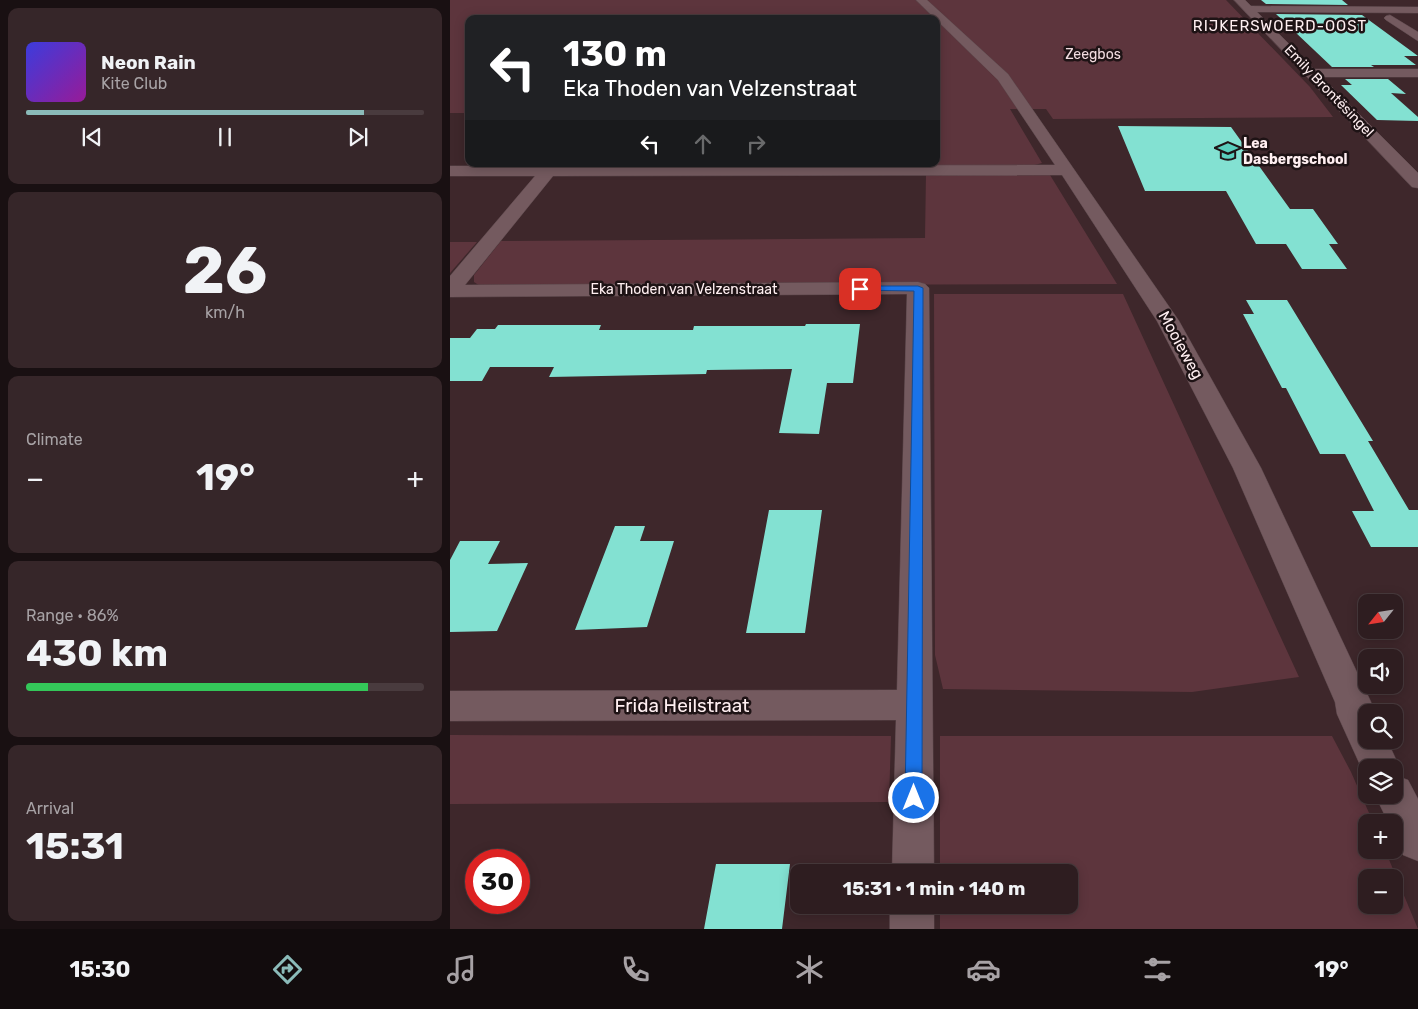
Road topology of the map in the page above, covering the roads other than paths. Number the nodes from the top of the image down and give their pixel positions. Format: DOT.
graph roads {
  1 [pos="921,0"];
  2 [pos="1239,0"];
  3 [pos="1418,10"];
  4 [pos="1252,13"];
  5 [pos="937,15"];
  6 [pos="940,18"];
  7 [pos="1390,18"];
  8 [pos="1418,18"];
  9 [pos="1418,37"];
  10 [pos="1311,73"];
  11 [pos="1418,73"];
  12 [pos="1065,170"];
  13 [pos="450,171"];
  14 [pos="548,171"];
  15 [pos="1418,183"];
  16 [pos="458,279"];
  17 [pos="915,705"];
  18 [pos="450,706"];
  19 [pos="1358,722"];
  20 [pos="1399,804"];
  21 [pos="1418,842"];
  22 [pos="913,864"];
  23 [pos="912,914"];
  24 [pos="912,929"];
  1 -- 5 [label="street, Mooieweg"];
  2 -- 4 [label="street, Emily Brontësingel"];
  3 -- 4 [label="street"];
  4 -- 7 [label="street"];
  4 -- 10 [label="street, Emily Brontësingel"];
  6 -- 12 [label="street, Mooieweg"];
  7 -- 8 [label="street"];
  7 -- 9 [label="street"];
  10 -- 11 [label="street"];
  10 -- 15 [label="street, Emily Brontësingel"];
  12 -- 14 [label="street"];
  12 -- 19 [label="street, Mooieweg"];
  13 -- 14 [label="street"];
  14 -- 16 [label="street"];
  16 -- 17 [label="street, Eka Thoden van Velzenstraat"];
  17 -- 18 [label="street, Frida Heilstraat"];
  17 -- 22 [label="street"];
  20 -- 21 [label="street"];
  23 -- 24 [label="street"];
}
